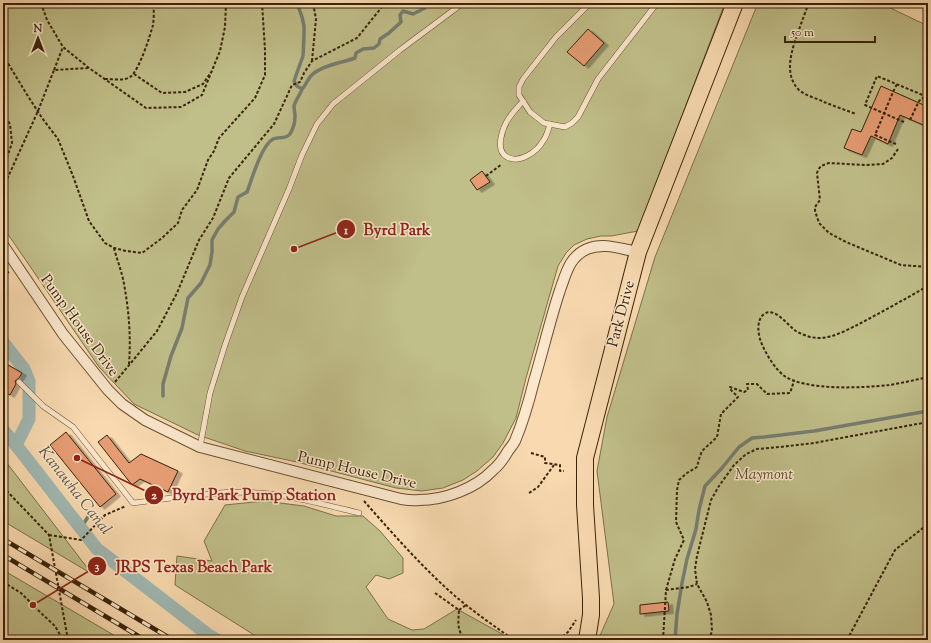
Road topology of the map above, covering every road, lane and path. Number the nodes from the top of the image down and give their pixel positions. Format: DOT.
graph roads {
  1 [pos="41,3"];
  2 [pos="154,3"];
  3 [pos="226,3"];
  4 [pos="262,3"];
  5 [pos="313,3"];
  6 [pos="385,3"];
  7 [pos="463,3"];
  8 [pos="590,3"];
  9 [pos="658,3"];
  10 [pos="735,3"];
  11 [pos="810,3"];
  12 [pos="919,3"];
  13 [pos="928,8"];
  14 [pos="63,47"];
  15 [pos="3,55"];
  16 [pos="312,61"];
  17 [pos="89,68"];
  18 [pos="214,68"];
  19 [pos="54,70"];
  20 [pos="134,74"];
  21 [pos="105,79"];
  22 [pos="896,84"];
  23 [pos="928,94"];
  24 [pos="925,96"];
  25 [pos="922,98"];
  26 [pos="523,101"];
  27 [pos="928,101"];
  28 [pos="38,111"];
  29 [pos="3,113"];
  30 [pos="856,114"];
  31 [pos="884,114"];
  32 [pos="910,120"];
  33 [pos="904,122"];
  34 [pos="550,124"];
  35 [pos="896,144"];
  36 [pos="898,149"];
  37 [pos="509,158"];
  38 [pos="3,169"];
  39 [pos="486,176"];
  40 [pos="3,188"];
  41 [pos="3,245"];
  42 [pos="114,248"];
  43 [pos="638,252"];
  44 [pos="928,267"];
  45 [pos="7,274"];
  46 [pos="3,281"];
  47 [pos="928,286"];
  48 [pos="129,365"];
  49 [pos="928,377"];
  50 [pos="794,381"];
  51 [pos="19,382"];
  52 [pos="108,390"];
  53 [pos="928,422"];
  54 [pos="200,447"];
  55 [pos="531,453"];
  56 [pos="554,465"];
  57 [pos="564,471"];
  58 [pos="350,486"];
  59 [pos="3,487"];
  60 [pos="529,493"];
  61 [pos="133,503"];
  62 [pos="359,513"];
  63 [pos="928,526"];
  64 [pos="49,535"];
  65 [pos="3,582"];
  66 [pos="697,584"];
  67 [pos="666,590"];
  68 [pos="435,593"];
  69 [pos="466,605"];
  70 [pos="459,610"];
  71 [pos="578,615"];
  72 [pos="63,640"];
  73 [pos="68,640"];
  74 [pos="465,640"];
  75 [pos="514,640"];
  76 [pos="559,640"];
  77 [pos="587,640"];
  78 [pos="664,640"];
  79 [pos="709,640"];
  80 [pos="847,640"];
  1 -- 14 [label="path"];
  2 -- 20 [label="path"];
  3 -- 18 [label="path"];
  4 -- 42 [label="path"];
  5 -- 16 [label="path"];
  6 -- 16 [label="path"];
  7 -- 54 [label="lane"];
  8 -- 26 [label="lane"];
  9 -- 34 [label="lane"];
  10 -- 43 [label="main road, Park Drive"];
  11 -- 30 [label="path"];
  12 -- 13 [label="path"];
  14 -- 17 [label="path"];
  14 -- 19 [label="path"];
  15 -- 28 [label="path"];
  16 -- 48 [label="path"];
  17 -- 19 [label="path"];
  17 -- 21 [label="path"];
  18 -- 20 [label="path"];
  18 -- 21 [label="path"];
  19 -- 28 [label="path"];
  20 -- 21 [label="path"];
  22 -- 24 [label="path"];
  22 -- 31 [label="path"];
  22 -- 31 [label="path"];
  23 -- 24 [label="path"];
  24 -- 25 [label="path"];
  25 -- 27 [label="path"];
  25 -- 32 [label="path"];
  26 -- 34 [label="lane"];
  26 -- 37 [label="lane"];
  28 -- 40 [label="path"];
  28 -- 42 [label="path"];
  29 -- 38 [label="path"];
  31 -- 33 [label="path"];
  31 -- 35 [label="path"];
  34 -- 37 [label="lane"];
  36 -- 44 [label="path"];
  37 -- 39 [label="path"];
  41 -- 52 [label="street, Pump House Drive"];
  42 -- 48 [label="path"];
  43 -- 58 [label="street, Pump House Drive"];
  43 -- 77 [label="main road, Park Drive"];
  45 -- 46 [label="path"];
  47 -- 50 [label="path"];
  48 -- 52 [label="path"];
  49 -- 50 [label="path"];
  50 -- 67 [label="path"];
  51 -- 61 [label="lane"];
  52 -- 54 [label="street, Pump House Drive"];
  53 -- 66 [label="path"];
  54 -- 58 [label="street, Pump House Drive"];
  55 -- 56 [label="path"];
  56 -- 57 [label="path"];
  56 -- 60 [label="path"];
  58 -- 69 [label="path"];
  59 -- 64 [label="path"];
  61 -- 62 [label="lane"];
  61 -- 64 [label="path"];
  63 -- 80 [label="path"];
  64 -- 73 [label="path"];
  65 -- 72 [label="path"];
  66 -- 67 [label="path"];
  66 -- 79 [label="path"];
  67 -- 78 [label="path"];
  68 -- 70 [label="path"];
  69 -- 70 [label="path"];
  69 -- 75 [label="path"];
  70 -- 74 [label="path"];
  71 -- 76 [label="path"];
}
